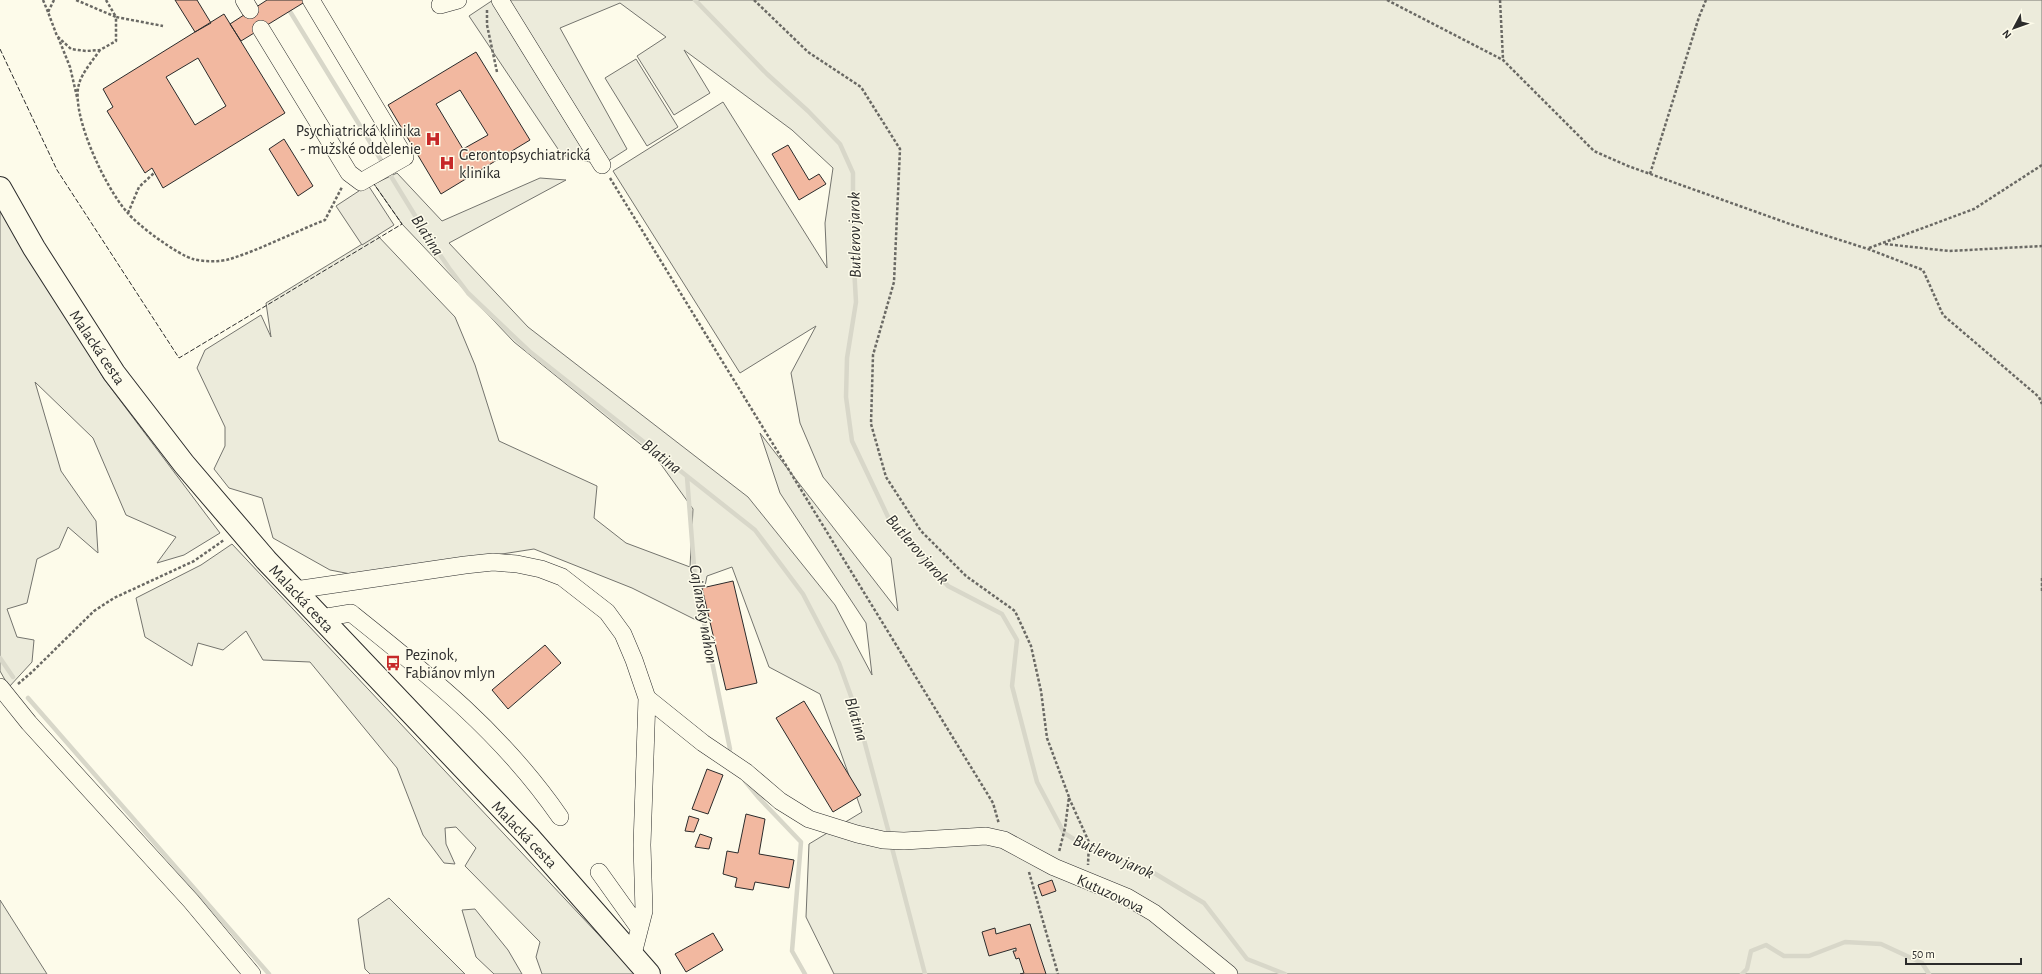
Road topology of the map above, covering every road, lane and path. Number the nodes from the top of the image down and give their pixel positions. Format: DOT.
graph roads {
  1 [pos="43,0"];
  2 [pos="54,0"];
  3 [pos="76,0"];
  4 [pos="106,0"];
  5 [pos="311,0"];
  6 [pos="458,0"];
  7 [pos="754,0"];
  8 [pos="1387,0"];
  9 [pos="1500,0"];
  10 [pos="1706,0"];
  11 [pos="501,4"];
  12 [pos="440,5"];
  13 [pos="48,12"];
  14 [pos="116,17"];
  15 [pos="163,26"];
  16 [pos="261,29"];
  17 [pos="57,36"];
  18 [pos="100,50"];
  19 [pos="1503,60"];
  20 [pos="497,72"];
  21 [pos="77,99"];
  22 [pos="602,165"];
  23 [pos="2042,165"];
  24 [pos="154,173"];
  25 [pos="348,173"];
  26 [pos="1650,174"];
  27 [pos="0,188"];
  28 [pos="128,213"];
  29 [pos="2042,246"];
  30 [pos="1868,249"];
  31 [pos="2042,404"];
  32 [pos="239,529"];
  33 [pos="2042,578"];
  34 [pos="294,590"];
  35 [pos="2042,593"];
  36 [pos="321,618"];
  37 [pos="3,691"];
  38 [pos="647,698"];
  39 [pos="1069,798"];
  40 [pos="560,817"];
  41 [pos="1063,836"];
  42 [pos="1004,840"];
  43 [pos="1022,849"];
  44 [pos="599,872"];
  45 [pos="1088,881"];
  46 [pos="639,928"];
  47 [pos="633,954"];
  48 [pos="252,974"];
  49 [pos="649,974"];
  50 [pos="1058,974"];
  51 [pos="1229,974"];
  1 -- 13 [label="path"];
  2 -- 13 [label="path"];
  3 -- 14 [label="path"];
  4 -- 14 [label="path"];
  5 -- 25 [label="lane"];
  6 -- 12 [label="lane"];
  7 -- 39 [label="path"];
  8 -- 19 [label="path"];
  9 -- 19 [label="path"];
  10 -- 26 [label="path"];
  11 -- 20 [label="path"];
  11 -- 22 [label="lane"];
  13 -- 17 [label="path"];
  14 -- 15 [label="path"];
  14 -- 18 [label="path"];
  16 -- 25 [label="lane"];
  17 -- 18 [label="path"];
  17 -- 21 [label="path"];
  18 -- 21 [label="path"];
  19 -- 26 [label="path"];
  21 -- 28 [label="path"];
  22 -- 42 [label="path"];
  23 -- 30 [label="path"];
  24 -- 28 [label="path"];
  25 -- 28 [label="path"];
  26 -- 30 [label="path"];
  27 -- 32 [label="main road, Malacká cesta"];
  29 -- 30 [label="path"];
  30 -- 31 [label="path"];
  32 -- 34 [label="main road, Malacká cesta"];
  32 -- 37 [label="path"];
  33 -- 35 [label="path"];
  34 -- 36 [label="main road, Malacká cesta"];
  34 -- 38 [label="lane"];
  36 -- 40 [label="lane"];
  36 -- 47 [label="main road, Malacká cesta"];
  37 -- 48 [label="lane"];
  38 -- 42 [label="lane, Kutuzovova"];
  38 -- 46 [label="lane"];
  39 -- 41 [label="path"];
  39 -- 45 [label="path"];
  42 -- 43 [label="lane, Kutuzovova"];
  43 -- 45 [label="lane, Kutuzovova"];
  43 -- 50 [label="path"];
  44 -- 46 [label="lane"];
  45 -- 51 [label="lane, Kutuzovova"];
  46 -- 47 [label="lane"];
  47 -- 49 [label="main road, Malacká cesta"];
}
